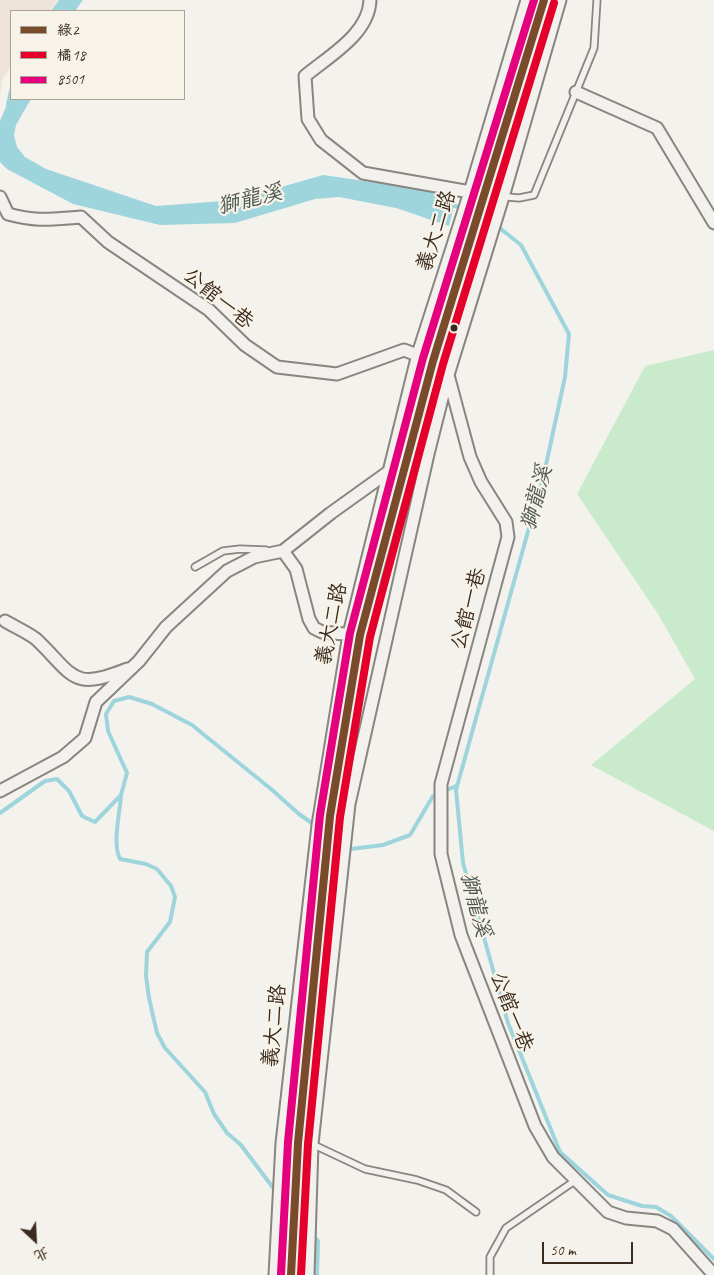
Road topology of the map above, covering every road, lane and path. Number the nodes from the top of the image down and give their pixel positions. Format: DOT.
graph roads {
  1 [pos="370,0"];
  2 [pos="527,0"];
  3 [pos="544,0"];
  4 [pos="560,0"];
  5 [pos="597,0"];
  6 [pos="576,92"];
  7 [pos="470,192"];
  8 [pos="485,194"];
  9 [pos="0,197"];
  10 [pos="503,198"];
  11 [pos="714,223"];
  12 [pos="463,241"];
  13 [pos="418,354"];
  14 [pos="433,361"];
  15 [pos="448,375"];
  16 [pos="407,459"];
  17 [pos="388,472"];
  18 [pos="284,551"];
  19 [pos="195,567"];
  20 [pos="5,621"];
  21 [pos="354,635"];
  22 [pos="139,661"];
  23 [pos="0,791"];
  24 [pos="282,1143"];
  25 [pos="305,1144"];
  26 [pos="576,1180"];
  27 [pos="476,1212"];
  28 [pos="275,1275"];
  29 [pos="291,1275"];
  30 [pos="308,1275"];
  31 [pos="490,1275"];
  32 [pos="714,1275"];
  1 -- 7 [label="street"];
  2 -- 7 [label="street, 義大二路"];
  3 -- 8 [label="street, 義大二路"];
  4 -- 10 [label="street, 義大二路"];
  5 -- 6 [label="lane"];
  6 -- 10 [label="lane"];
  6 -- 11 [label="street"];
  7 -- 8 [label="street"];
  7 -- 12 [label="street, 義大二路"];
  8 -- 10 [label="lane"];
  8 -- 12 [label="street, 義大二路"];
  9 -- 13 [label="street, 公館一巷"];
  10 -- 15 [label="street, 義大二路"];
  12 -- 13 [label="street, 義大二路"];
  12 -- 14 [label="street, 義大二路"];
  13 -- 14 [label="street, 公館一巷"];
  13 -- 17 [label="street, 義大二路"];
  14 -- 15 [label="street, 公館一巷"];
  14 -- 16 [label="street, 義大二路"];
  15 -- 25 [label="street, 義大二路"];
  15 -- 26 [label="street, 公館一巷"];
  16 -- 17 [label="street"];
  16 -- 21 [label="street, 義大二路"];
  17 -- 18 [label="street"];
  17 -- 21 [label="street, 義大二路"];
  18 -- 19 [label="lane"];
  18 -- 21 [label="street"];
  18 -- 22 [label="street"];
  20 -- 22 [label="street"];
  21 -- 24 [label="street, 義大二路"];
  21 -- 25 [label="street, 義大二路"];
  22 -- 23 [label="street"];
  24 -- 25 [label="lane"];
  24 -- 28 [label="street, 義大二路"];
  25 -- 27 [label="lane"];
  25 -- 29 [label="street, 義大二路"];
  25 -- 30 [label="street, 義大二路"];
  26 -- 31 [label="lane"];
  26 -- 32 [label="street, 公館一巷"];
}
